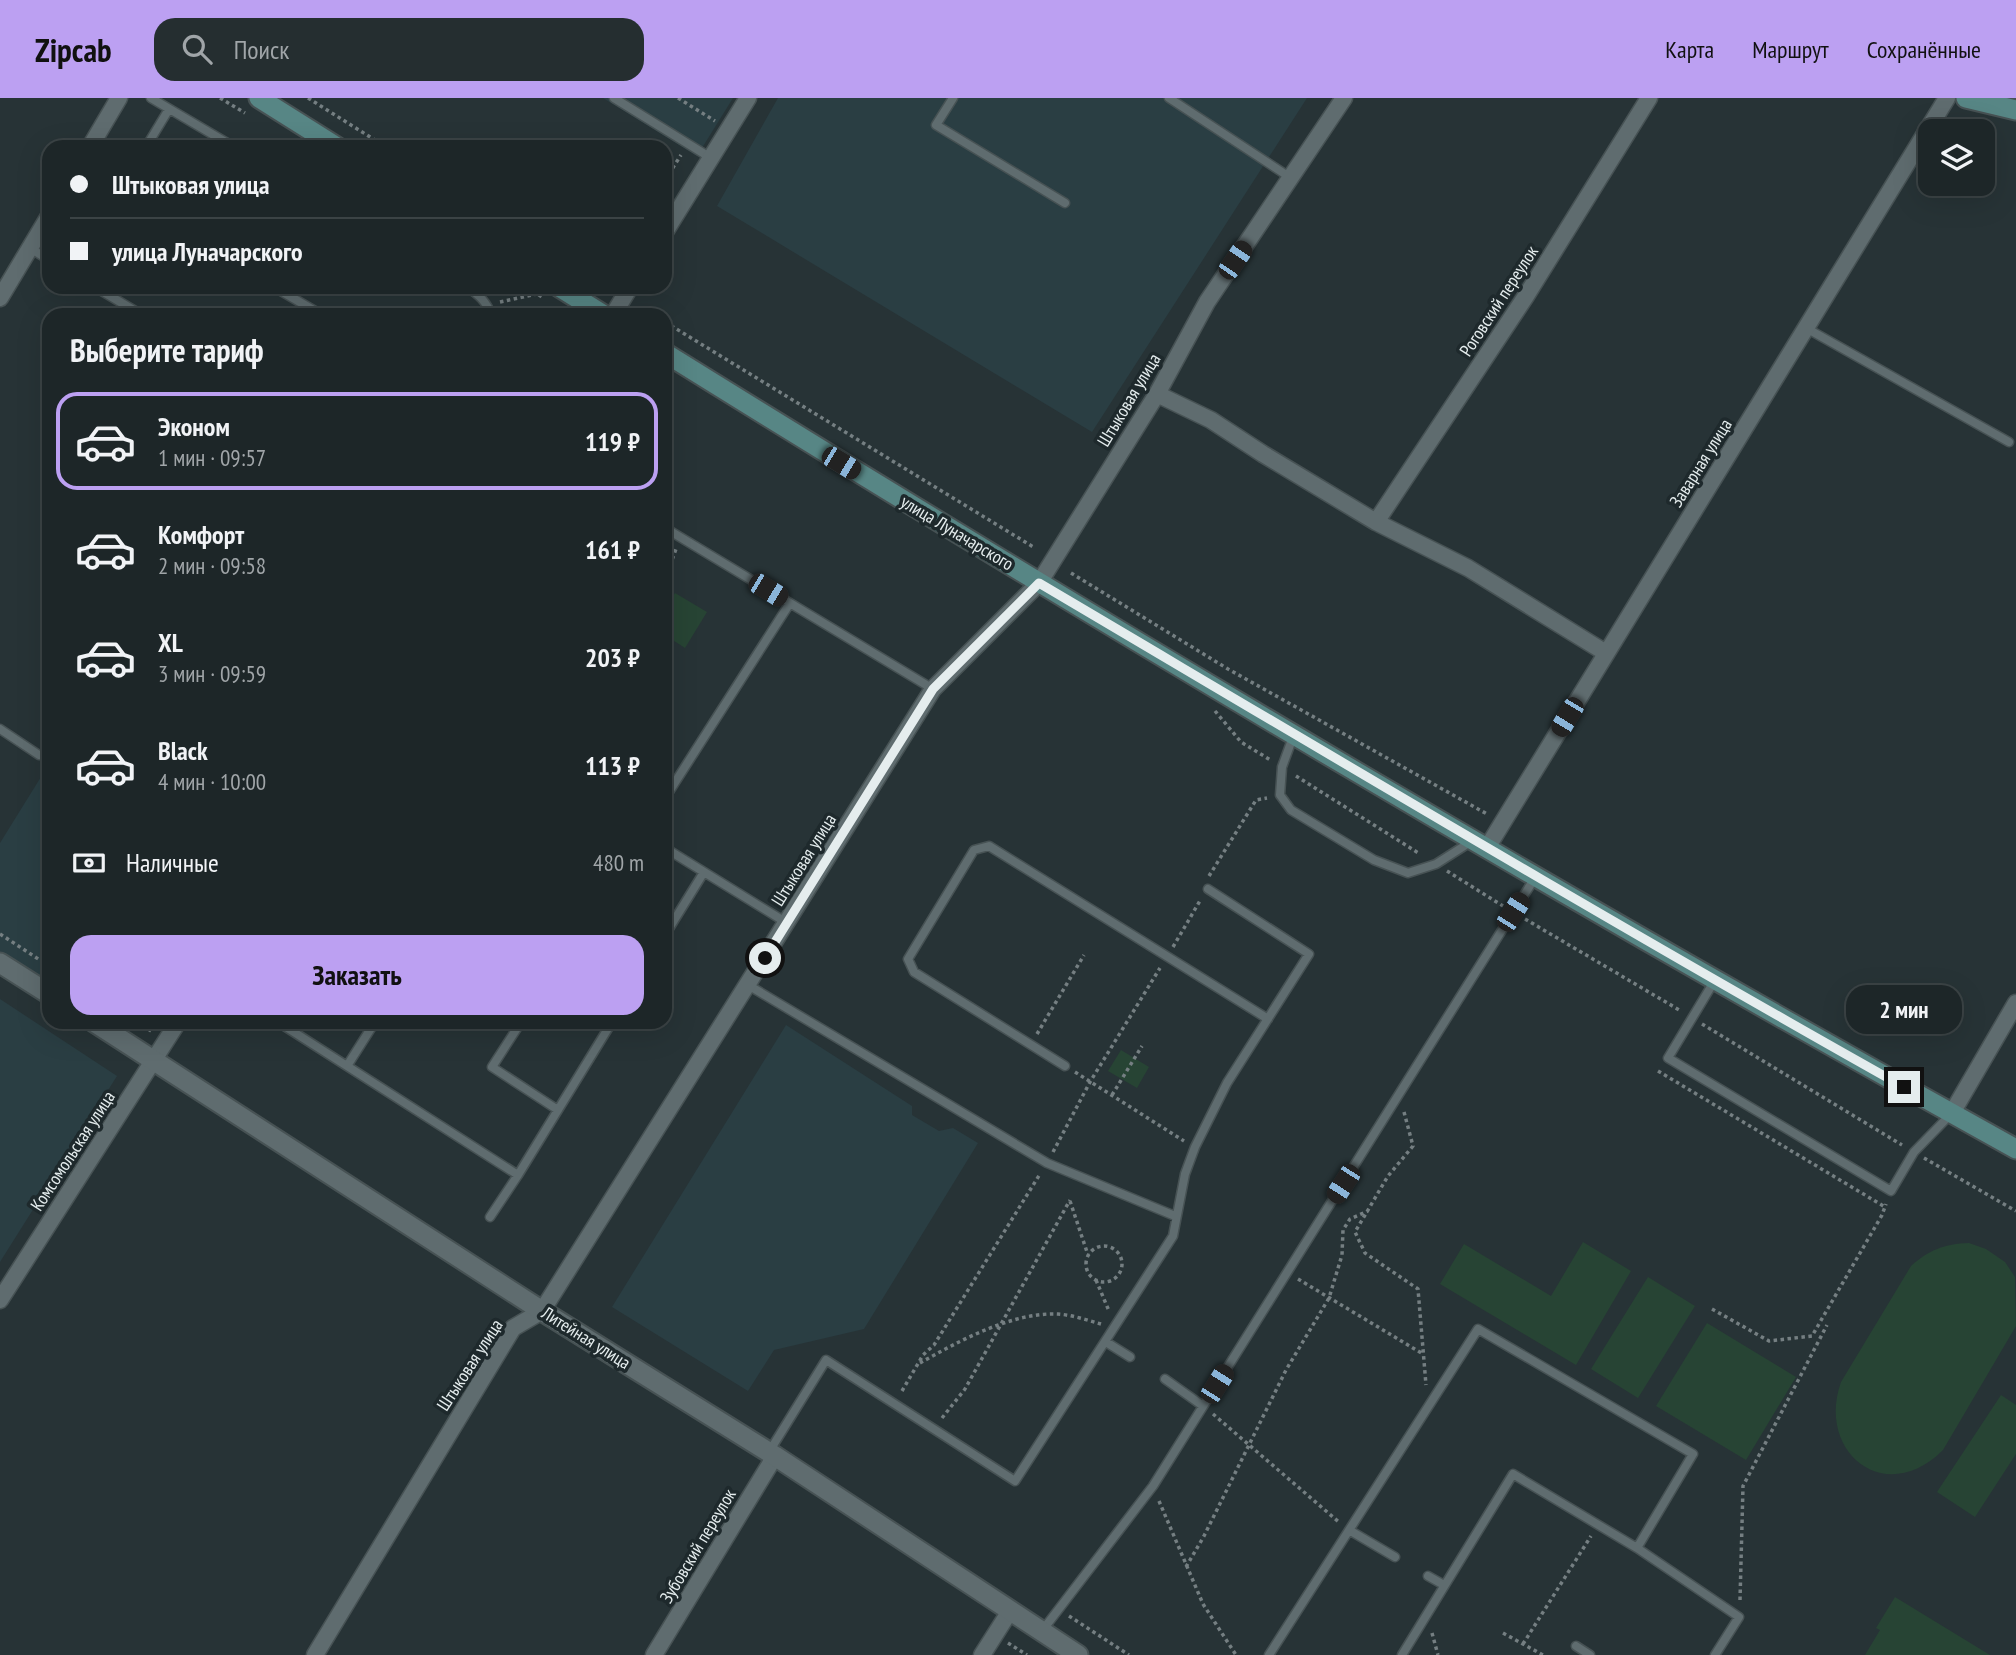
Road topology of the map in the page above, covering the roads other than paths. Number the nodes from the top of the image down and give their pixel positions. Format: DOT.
graph roads {
  1 [pos="118,98"];
  2 [pos="151,98"];
  3 [pos="259,98"];
  4 [pos="614,98"];
  5 [pos="748,98"];
  6 [pos="953,98"];
  7 [pos="1169,98"];
  8 [pos="1344,98"];
  9 [pos="1649,98"];
  10 [pos="1947,98"];
  11 [pos="1966,98"];
  12 [pos="169,109"];
  13 [pos="2016,110"];
  14 [pos="94,140"];
  15 [pos="150,140"];
  16 [pos="222,140"];
  17 [pos="326,140"];
  18 [pos="711,158"];
  19 [pos="1290,178"];
  20 [pos="1065,203"];
  21 [pos="672,221"];
  22 [pos="42,228"];
  23 [pos="30,248"];
  24 [pos="42,256"];
  25 [pos="107,294"];
  26 [pos="286,294"];
  27 [pos="478,294"];
  28 [pos="570,294"];
  29 [pos="0,298"];
  30 [pos="130,308"];
  31 [pos="310,308"];
  32 [pos="488,308"];
  33 [pos="593,308"];
  34 [pos="1806,328"];
  35 [pos="672,357"];
  36 [pos="1157,394"];
  37 [pos="2009,442"];
  38 [pos="1376,522"];
  39 [pos="672,532"];
  40 [pos="1039,583"];
  41 [pos="790,603"];
  42 [pos="1606,653"];
  43 [pos="933,689"];
  44 [pos="0,729"];
  45 [pos="1294,734"];
  46 [pos="39,755"];
  47 [pos="672,787"];
  48 [pos="1480,844"];
  49 [pos="672,852"];
  50 [pos="704,872"];
  51 [pos="1536,876"];
  52 [pos="1208,889"];
  53 [pos="787,923"];
  54 [pos="672,924"];
  55 [pos="0,963"];
  56 [pos="1715,980"];
  57 [pos="748,985"];
  58 [pos="42,989"];
  59 [pos="2016,1003"];
  60 [pos="1268,1019"];
  61 [pos="105,1029"];
  62 [pos="174,1029"];
  63 [pos="289,1029"];
  64 [pos="371,1029"];
  65 [pos="517,1029"];
  66 [pos="608,1029"];
  67 [pos="155,1060"];
  68 [pos="347,1066"];
  69 [pos="1065,1066"];
  70 [pos="558,1110"];
  71 [pos="1952,1113"];
  72 [pos="2016,1149"];
  73 [pos="518,1175"];
  74 [pos="1175,1216"];
  75 [pos="490,1217"];
  76 [pos="0,1300"];
  77 [pos="542,1311"];
  78 [pos="1107,1342"];
  79 [pos="1130,1357"];
  80 [pos="1166,1379"];
  81 [pos="1203,1406"];
  82 [pos="772,1454"];
  83 [pos="1349,1530"];
  84 [pos="1637,1548"];
  85 [pos="1395,1557"];
  86 [pos="1428,1576"];
  87 [pos="1444,1585"];
  88 [pos="1010,1611"];
  89 [pos="1042,1631"];
  90 [pos="1576,1646"];
  91 [pos="315,1655"];
  92 [pos="654,1655"];
  93 [pos="982,1655"];
  94 [pos="1078,1655"];
  95 [pos="1269,1655"];
  96 [pos="1402,1655"];
  97 [pos="1590,1655"];
  98 [pos="1716,1655"];
  1 -- 14 [label="street"];
  2 -- 12 [label="lane"];
  3 -- 17 [label="main road"];
  4 -- 18 [label="lane"];
  5 -- 18 [label="street"];
  6 -- 20 [label="lane"];
  7 -- 19 [label="lane"];
  8 -- 19 [label="street, Штыковая улица"];
  9 -- 38 [label="street, Роговский переулок"];
  10 -- 34 [label="street, Заварная улица"];
  11 -- 13 [label="main road"];
  12 -- 15 [label="lane"];
  12 -- 16 [label="lane"];
  18 -- 21 [label="street"];
  19 -- 36 [label="street, Штыковая улица"];
  22 -- 23 [label="street"];
  23 -- 24 [label="lane"];
  23 -- 29 [label="street"];
  25 -- 30 [label="lane"];
  26 -- 31 [label="lane"];
  27 -- 32 [label="lane"];
  28 -- 33 [label="main road"];
  34 -- 37 [label="lane"];
  34 -- 42 [label="street, Заварная улица"];
  35 -- 40 [label="main road, улица Луначарского"];
  36 -- 38 [label="street"];
  36 -- 40 [label="street, Штыковая улица"];
  38 -- 42 [label="street"];
  39 -- 41 [label="lane"];
  40 -- 43 [label="street, Штыковая улица"];
  40 -- 45 [label="main road, улица Луначарского"];
  41 -- 43 [label="lane"];
  41 -- 47 [label="lane"];
  42 -- 48 [label="street, Заварная улица"];
  43 -- 53 [label="street, Штыковая улица"];
  44 -- 46 [label="lane"];
  45 -- 48 [label="main road, улица Луначарского"];
  45 -- 48 [label="lane"];
  48 -- 51 [label="main road, улица Луначарского"];
  49 -- 50 [label="lane"];
  50 -- 53 [label="lane"];
  50 -- 54 [label="lane"];
  51 -- 56 [label="main road, улица Луначарского"];
  51 -- 81 [label="lane"];
  52 -- 60 [label="lane"];
  53 -- 57 [label="street, Штыковая улица"];
  55 -- 58 [label="street"];
  56 -- 71 [label="main road, улица Луначарского"];
  56 -- 71 [label="lane"];
  57 -- 74 [label="lane"];
  57 -- 77 [label="street, Штыковая улица"];
  59 -- 71 [label="street"];
  60 -- 69 [label="lane"];
  60 -- 74 [label="lane"];
  61 -- 67 [label="street, Литейная улица"];
  62 -- 67 [label="street, Комсомольская улица"];
  63 -- 68 [label="lane"];
  64 -- 68 [label="lane"];
  65 -- 70 [label="lane"];
  66 -- 70 [label="lane"];
  67 -- 76 [label="street, Комсомольская улица"];
  67 -- 77 [label="street, Литейная улица"];
  68 -- 73 [label="lane"];
  70 -- 73 [label="lane"];
  71 -- 72 [label="main road, улица Луначарского"];
  73 -- 75 [label="lane"];
  74 -- 78 [label="lane"];
  77 -- 82 [label="street, Литейная улица"];
  77 -- 91 [label="street, Штыковая улица"];
  78 -- 79 [label="lane"];
  78 -- 82 [label="lane"];
  80 -- 81 [label="lane"];
  81 -- 89 [label="lane"];
  82 -- 88 [label="street, Литейная улица"];
  82 -- 92 [label="street, Зубовский переулок"];
  83 -- 84 [label="lane"];
  83 -- 85 [label="lane"];
  83 -- 95 [label="lane"];
  84 -- 87 [label="lane"];
  84 -- 98 [label="lane"];
  86 -- 87 [label="lane"];
  87 -- 96 [label="lane"];
  88 -- 89 [label="street, Литейная улица"];
  88 -- 93 [label="street"];
  89 -- 94 [label="street, Литейная улица"];
  90 -- 97 [label="lane"];
}
